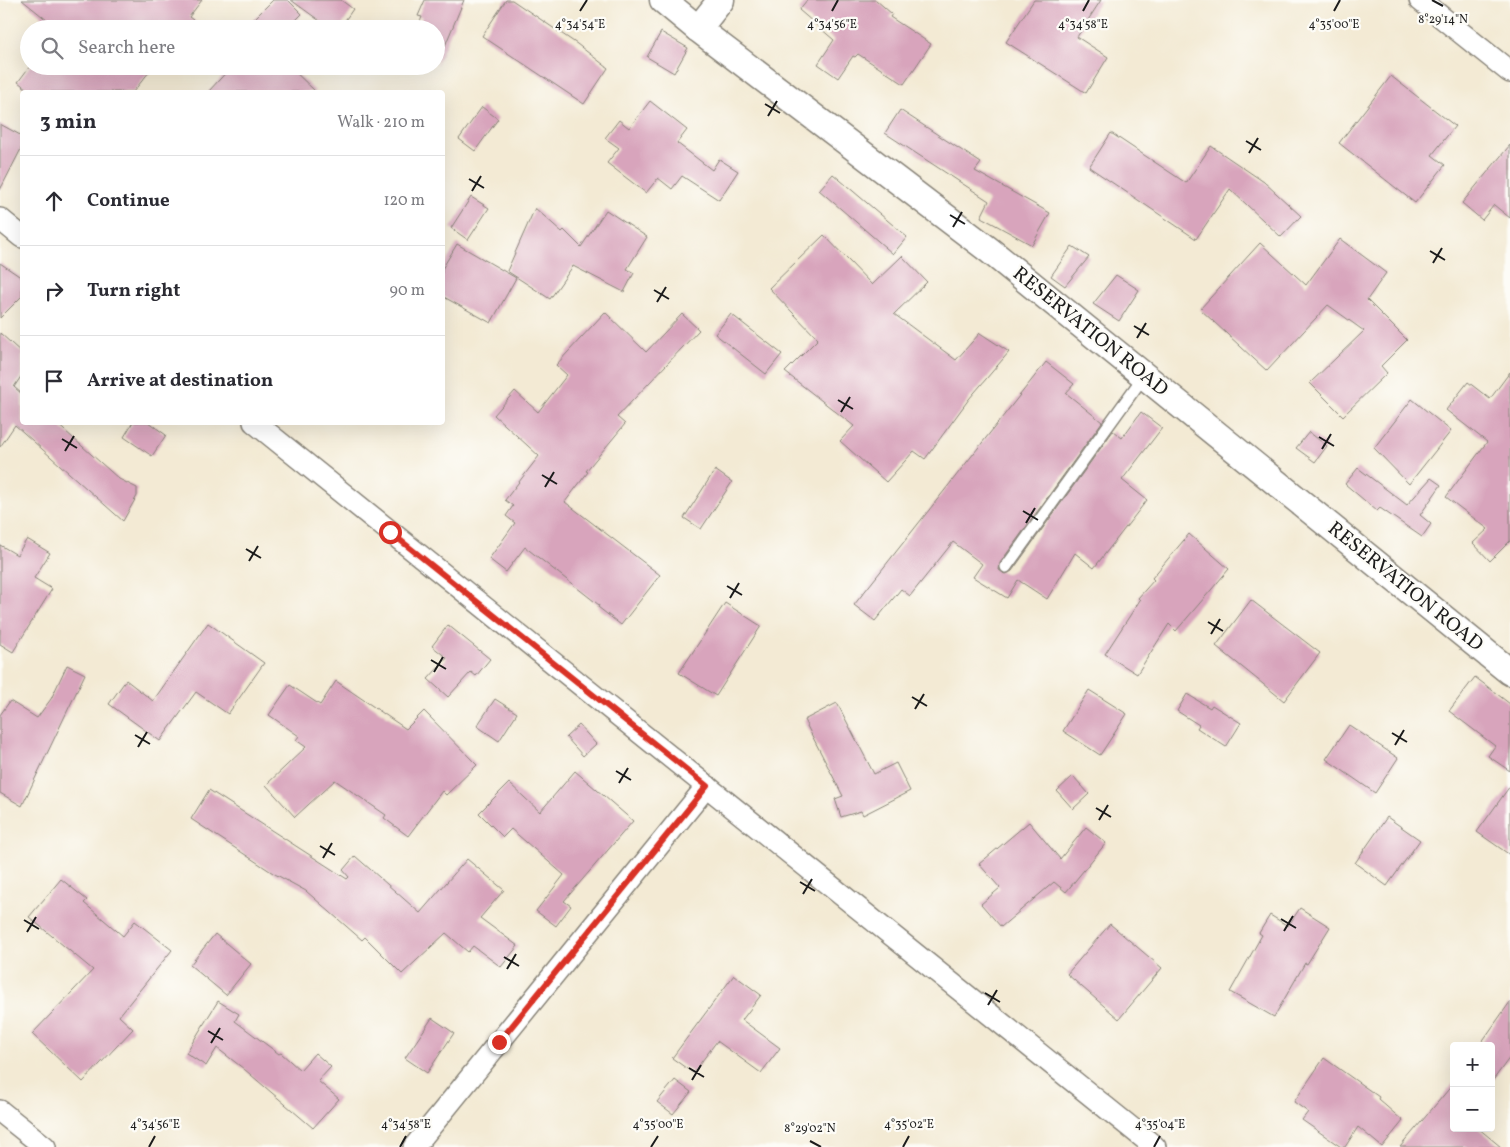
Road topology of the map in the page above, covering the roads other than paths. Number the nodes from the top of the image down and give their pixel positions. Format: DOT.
graph roads {
  1 [pos="663,0"];
  2 [pos="721,0"];
  3 [pos="1420,0"];
  4 [pos="698,29"];
  5 [pos="1510,72"];
  6 [pos="0,219"];
  7 [pos="20,235"];
  8 [pos="1144,376"];
  9 [pos="258,425"];
  10 [pos="1006,567"];
  11 [pos="1510,672"];
  12 [pos="707,786"];
  13 [pos="0,1111"];
  14 [pos="45,1147"];
  15 [pos="414,1147"];
  16 [pos="1155,1147"];
  1 -- 4 [label="street, RESERVATION ROAD"];
  2 -- 4 [label="street"];
  3 -- 5 [label="street"];
  4 -- 8 [label="street, RESERVATION ROAD"];
  6 -- 7 [label="street"];
  8 -- 10 [label="lane"];
  8 -- 11 [label="street, RESERVATION ROAD"];
  9 -- 12 [label="street"];
  12 -- 15 [label="street"];
  12 -- 16 [label="street"];
  13 -- 14 [label="street"];
}
